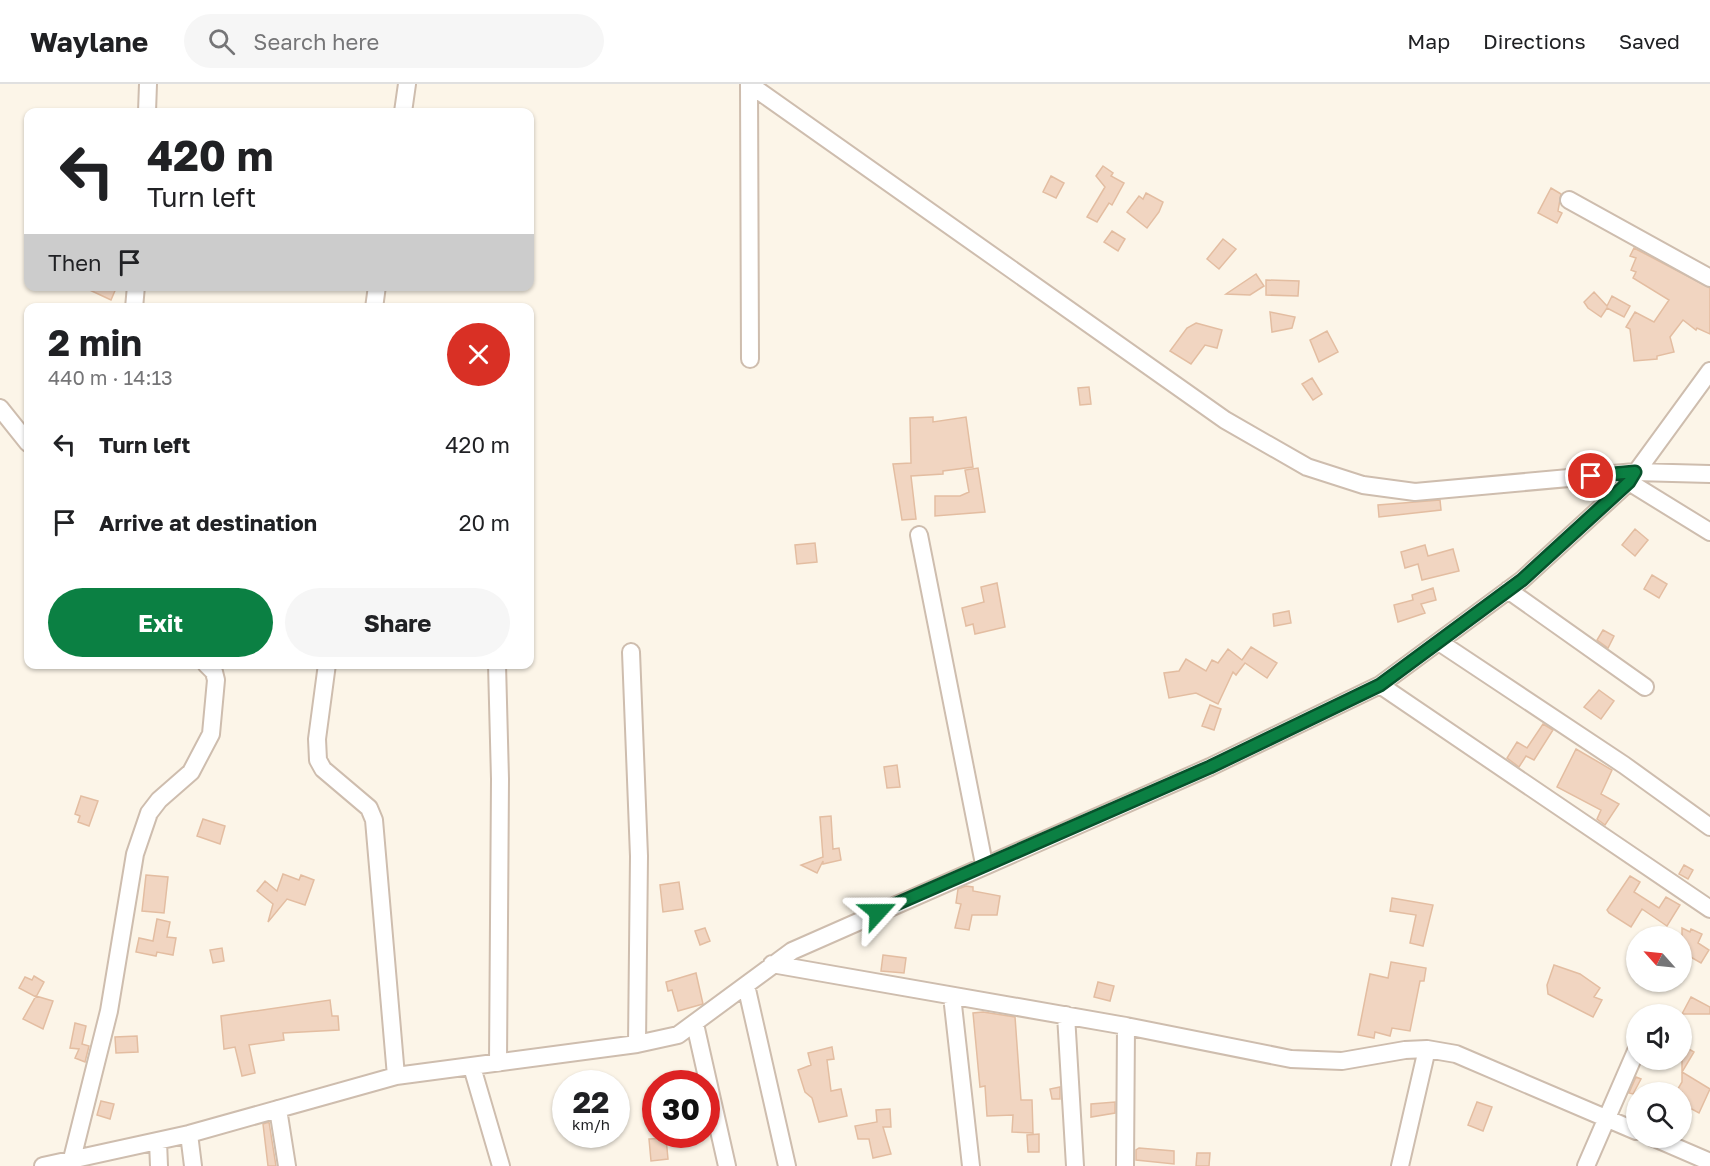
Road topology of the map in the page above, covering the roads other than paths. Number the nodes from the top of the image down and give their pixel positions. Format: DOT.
graph roads {
  1 [pos="148,84"];
  2 [pos="407,84"];
  3 [pos="749,84"];
  4 [pos="147,108"];
  5 [pos="404,108"];
  6 [pos="1569,200"];
  7 [pos="1710,278"];
  8 [pos="750,359"];
  9 [pos="1710,371"];
  10 [pos="0,408"];
  11 [pos="24,438"];
  12 [pos="1710,474"];
  13 [pos="1632,477"];
  14 [pos="1710,532"];
  15 [pos="919,535"];
  16 [pos="1508,590"];
  17 [pos="1439,642"];
  18 [pos="631,652"];
  19 [pos="211,669"];
  20 [pos="326,669"];
  21 [pos="497,669"];
  22 [pos="1380,685"];
  23 [pos="1645,687"];
  24 [pos="1710,827"];
  25 [pos="984,864"];
  26 [pos="1710,909"];
  27 [pos="772,964"];
  28 [pos="746,985"];
  29 [pos="952,996"];
  30 [pos="1066,1015"];
  31 [pos="695,1024"];
  32 [pos="1126,1026"];
  33 [pos="637,1044"];
  34 [pos="1427,1049"];
  35 [pos="498,1063"];
  36 [pos="472,1067"];
  37 [pos="1627,1070"];
  38 [pos="396,1076"];
  39 [pos="278,1109"];
  40 [pos="1605,1118"];
  41 [pos="1626,1127"];
  42 [pos="189,1134"];
  43 [pos="158,1141"];
  44 [pos="1678,1148"];
  45 [pos="72,1159"];
  46 [pos="1710,1162"];
  47 [pos="43,1166"];
  48 [pos="159,1166"];
  49 [pos="193,1166"];
  50 [pos="287,1166"];
  51 [pos="501,1166"];
  52 [pos="727,1166"];
  53 [pos="787,1166"];
  54 [pos="971,1166"];
  55 [pos="1075,1166"];
  56 [pos="1125,1166"];
  57 [pos="1400,1166"];
  58 [pos="1586,1166"];
  1 -- 4 [label="street"];
  2 -- 5 [label="street"];
  3 -- 8 [label="street"];
  3 -- 13 [label="street"];
  6 -- 7 [label="street"];
  9 -- 13 [label="street"];
  10 -- 11 [label="street"];
  12 -- 13 [label="street"];
  13 -- 14 [label="street"];
  13 -- 16 [label="street"];
  15 -- 25 [label="street"];
  16 -- 17 [label="street"];
  16 -- 23 [label="street"];
  17 -- 22 [label="street"];
  17 -- 24 [label="street"];
  18 -- 33 [label="street"];
  19 -- 45 [label="street"];
  20 -- 38 [label="street"];
  21 -- 35 [label="street"];
  22 -- 25 [label="street"];
  22 -- 26 [label="street"];
  25 -- 27 [label="street"];
  27 -- 28 [label="street"];
  27 -- 29 [label="street"];
  28 -- 31 [label="street"];
  28 -- 53 [label="street"];
  29 -- 30 [label="street"];
  29 -- 54 [label="street"];
  30 -- 32 [label="street"];
  30 -- 55 [label="street"];
  31 -- 33 [label="street"];
  31 -- 52 [label="street"];
  32 -- 34 [label="street"];
  32 -- 56 [label="street"];
  33 -- 35 [label="street"];
  34 -- 40 [label="street"];
  34 -- 57 [label="street"];
  35 -- 36 [label="street"];
  36 -- 38 [label="street"];
  36 -- 51 [label="street"];
  37 -- 40 [label="street"];
  38 -- 39 [label="street"];
  39 -- 42 [label="street"];
  39 -- 50 [label="street"];
  40 -- 41 [label="street"];
  40 -- 58 [label="street"];
  42 -- 43 [label="street"];
  42 -- 49 [label="street"];
  43 -- 45 [label="street"];
  43 -- 48 [label="street"];
  44 -- 46 [label="street"];
  45 -- 47 [label="street"];
}
